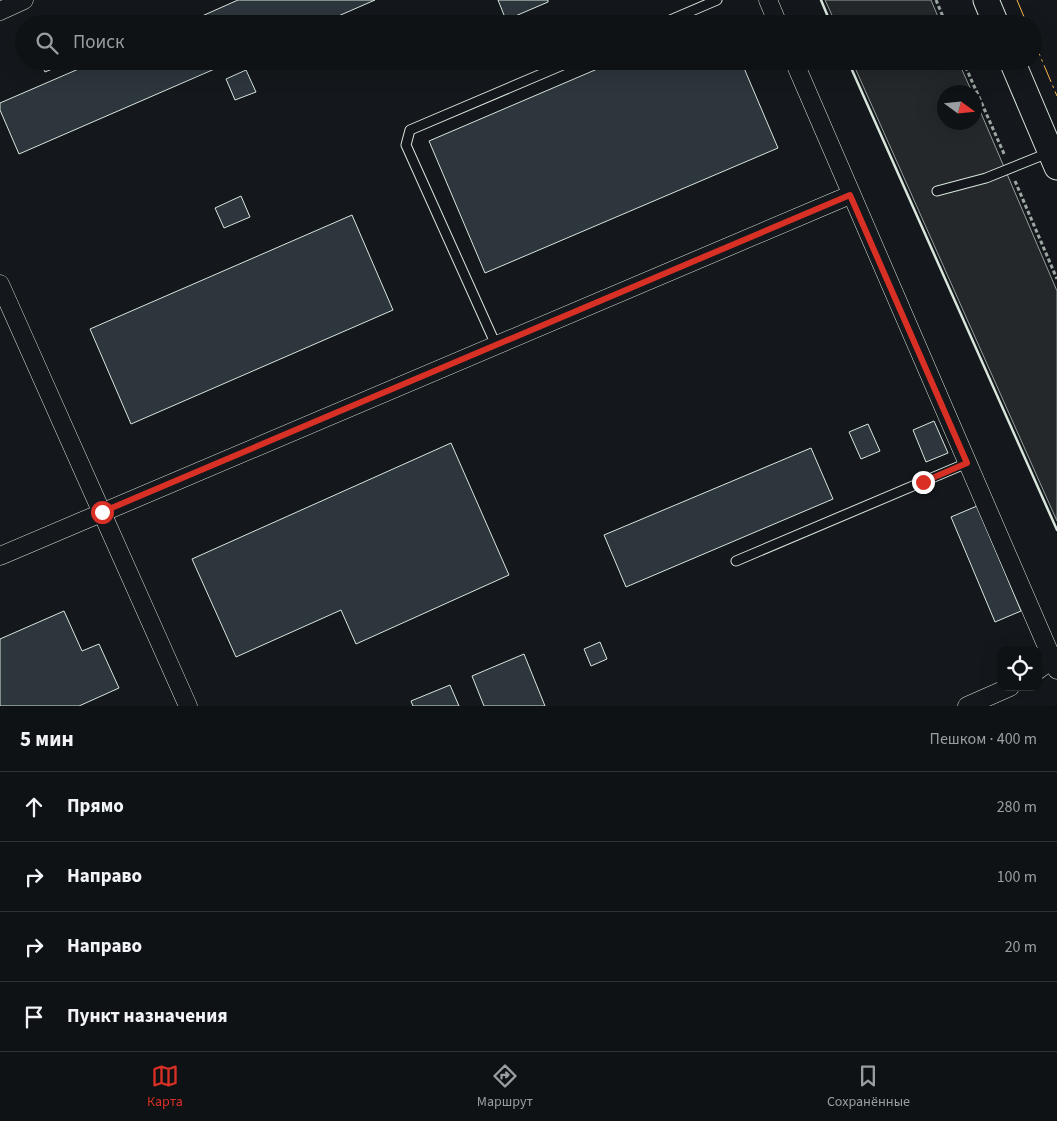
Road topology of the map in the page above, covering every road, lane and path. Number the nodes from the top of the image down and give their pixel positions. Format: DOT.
graph roads {
  1 [pos="24,0"];
  2 [pos="717,0"];
  3 [pos="768,0"];
  4 [pos="936,0"];
  5 [pos="986,0"];
  6 [pos="0,11"];
  7 [pos="682,15"];
  8 [pos="774,15"];
  9 [pos="942,15"];
  10 [pos="992,15"];
  11 [pos="551,70"];
  12 [pos="798,70"];
  13 [pos="1016,70"];
  14 [pos="1054,159"];
  15 [pos="937,191"];
  16 [pos="850,195"];
  17 [pos="0,284"];
  18 [pos="496,345"];
  19 [pos="967,463"];
  20 [pos="102,512"];
  21 [pos="0,556"];
  22 [pos="736,561"];
  23 [pos="1054,658"];
  24 [pos="1042,667"];
  25 [pos="1001,691"];
  26 [pos="188,706"];
  27 [pos="966,706"];
  1 -- 6 [label="street"];
  2 -- 7 [label="lane"];
  3 -- 8 [label="street"];
  4 -- 9 [label="path"];
  5 -- 10 [label="street"];
  11 -- 18 [label="lane"];
  12 -- 16 [label="street"];
  13 -- 14 [label="street"];
  14 -- 15 [label="lane"];
  16 -- 18 [label="street"];
  16 -- 19 [label="street"];
  17 -- 20 [label="street"];
  18 -- 20 [label="street"];
  19 -- 22 [label="lane"];
  19 -- 23 [label="street"];
  20 -- 21 [label="street"];
  20 -- 26 [label="street"];
  23 -- 24 [label="street"];
  25 -- 27 [label="street"];
}
